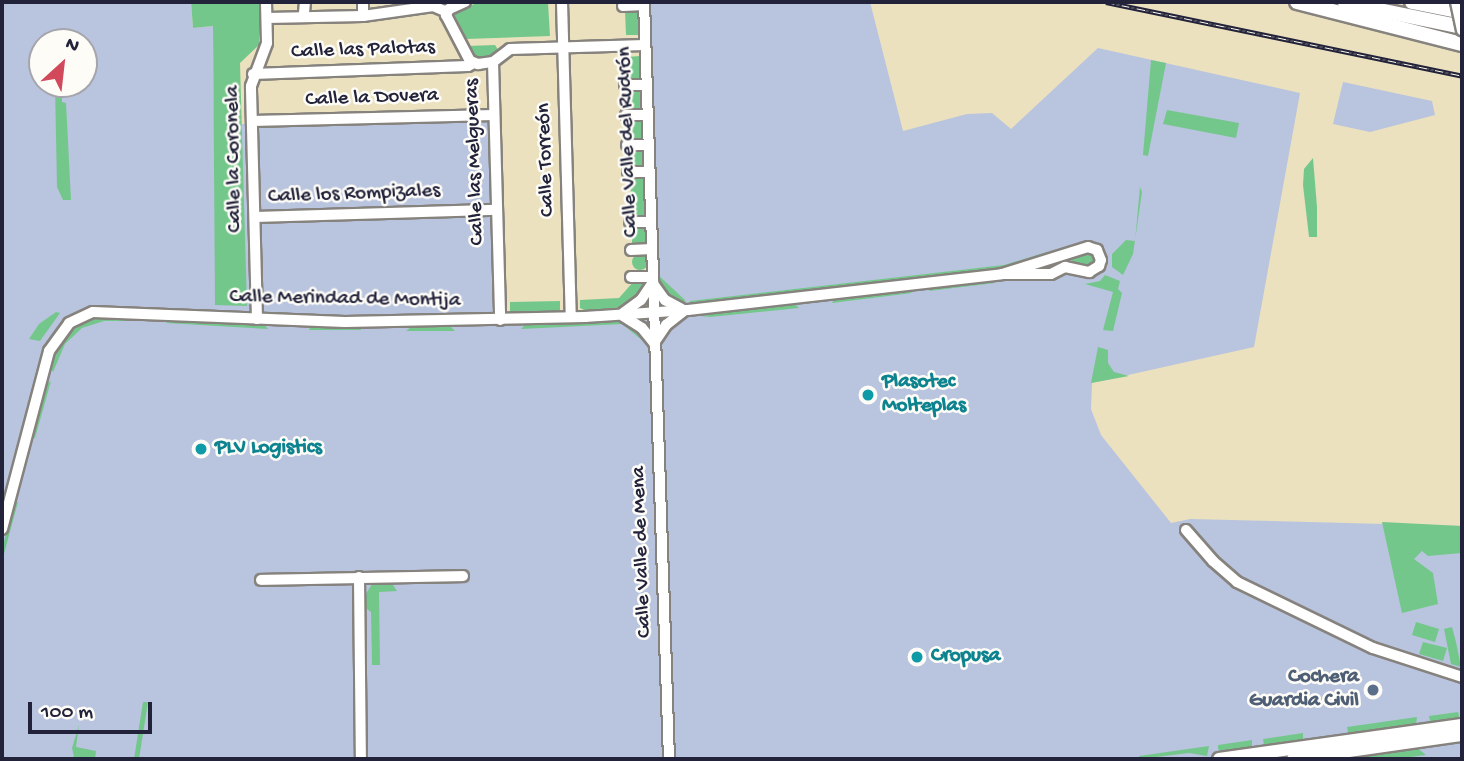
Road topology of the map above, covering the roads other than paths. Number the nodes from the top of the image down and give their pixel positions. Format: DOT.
graph roads {
  1 [pos="266,2"];
  2 [pos="276,2"];
  3 [pos="362,2"];
  4 [pos="465,2"];
  5 [pos="562,2"];
  6 [pos="1297,2"];
  7 [pos="1336,2"];
  8 [pos="1412,2"];
  9 [pos="1456,2"];
  10 [pos="433,4"];
  11 [pos="644,4"];
  12 [pos="623,6"];
  13 [pos="385,7"];
  14 [pos="447,12"];
  15 [pos="1462,12"];
  16 [pos="363,16"];
  17 [pos="267,18"];
  18 [pos="1462,29"];
  19 [pos="1462,44"];
  20 [pos="645,45"];
  21 [pos="563,47"];
  22 [pos="493,62"];
  23 [pos="474,64"];
  24 [pos="253,74"];
  25 [pos="625,85"];
  26 [pos="646,85"];
  27 [pos="494,115"];
  28 [pos="626,115"];
  29 [pos="648,115"];
  30 [pos="252,121"];
  31 [pos="627,145"];
  32 [pos="649,145"];
  33 [pos="628,172"];
  34 [pos="649,172"];
  35 [pos="497,210"];
  36 [pos="254,217"];
  37 [pos="630,222"];
  38 [pos="651,222"];
  39 [pos="652,249"];
  40 [pos="631,250"];
  41 [pos="1064,256"];
  42 [pos="1065,267"];
  43 [pos="1002,274"];
  44 [pos="631,277"];
  45 [pos="653,279"];
  46 [pos="685,310"];
  47 [pos="653,313"];
  48 [pos="618,315"];
  49 [pos="571,317"];
  50 [pos="257,319"];
  51 [pos="500,320"];
  52 [pos="654,343"];
  53 [pos="2,529"];
  54 [pos="1186,530"];
  55 [pos="463,576"];
  56 [pos="359,577"];
  57 [pos="261,580"];
  58 [pos="1462,677"];
  59 [pos="1462,725"];
  60 [pos="1462,736"];
  61 [pos="361,759"];
  62 [pos="669,759"];
  63 [pos="1219,759"];
  64 [pos="1293,759"];
  1 -- 17 [label="street, Calle la Coronela"];
  2 -- 17 [label="street"];
  3 -- 16 [label="street"];
  4 -- 14 [label="street"];
  5 -- 21 [label="street, Calle Torreón"];
  6 -- 19 [label="highway"];
  7 -- 18 [label="highway"];
  8 -- 15 [label="highway"];
  9 -- 18 [label="street, bridge"];
  10 -- 13 [label="street"];
  10 -- 14 [label="street"];
  11 -- 12 [label="street"];
  11 -- 20 [label="street, Calle Valle del Rudrón"];
  13 -- 16 [label="street"];
  14 -- 23 [label="street, Calle las Melgueras"];
  16 -- 17 [label="street"];
  17 -- 24 [label="street, Calle la Coronela"];
  20 -- 21 [label="street"];
  20 -- 26 [label="street, Calle Valle del Rudrón"];
  21 -- 22 [label="street"];
  21 -- 49 [label="street, Calle Torreón"];
  22 -- 23 [label="street, Calle las Melgueras"];
  22 -- 27 [label="street, Calle las Melgueras"];
  23 -- 24 [label="street, Calle las Palotas"];
  24 -- 30 [label="street, Calle la Coronela"];
  25 -- 26 [label="street"];
  26 -- 29 [label="street, Calle Valle del Rudrón"];
  27 -- 30 [label="street, Calle la Dovera"];
  27 -- 35 [label="street, Calle las Melgueras"];
  28 -- 29 [label="street"];
  29 -- 32 [label="street, Calle Valle del Rudrón"];
  30 -- 36 [label="street, Calle la Coronela"];
  31 -- 32 [label="street"];
  32 -- 34 [label="street, Calle Valle del Rudrón"];
  33 -- 34 [label="street"];
  34 -- 38 [label="street, Calle Valle del Rudrón"];
  35 -- 36 [label="street, Calle los Rompizales"];
  35 -- 51 [label="street, Calle las Melgueras"];
  36 -- 50 [label="street, Calle la Coronela"];
  37 -- 38 [label="street"];
  38 -- 39 [label="street, Calle Valle del Rudrón"];
  39 -- 40 [label="street"];
  39 -- 45 [label="street, Calle Valle del Rudrón"];
  41 -- 42 [label="street"];
  41 -- 42 [label="street, Calle Merindad de Montija"];
  41 -- 43 [label="street, Calle Merindad de Montija"];
  42 -- 43 [label="street, Calle Merindad de Montija"];
  43 -- 46 [label="street, Calle Merindad de Montija"];
  44 -- 45 [label="street"];
  45 -- 46 [label="street"];
  45 -- 47 [label="street, Calle Valle del Rudrón"];
  45 -- 48 [label="street"];
  46 -- 47 [label="street, Calle Merindad de Montija"];
  46 -- 52 [label="street"];
  47 -- 48 [label="street, Calle Merindad de Montija"];
  47 -- 52 [label="street, Calle Valle de Mena"];
  48 -- 49 [label="street, Calle Merindad de Montija"];
  48 -- 52 [label="street"];
  49 -- 51 [label="street, Calle Merindad de Montija"];
  50 -- 51 [label="street, Calle Merindad de Montija"];
  50 -- 53 [label="street, Calle Merindad de Montija"];
  52 -- 62 [label="street, Calle Valle de Mena"];
  54 -- 58 [label="street"];
  55 -- 56 [label="street"];
  56 -- 57 [label="street"];
  56 -- 61 [label="street"];
  59 -- 63 [label="main road"];
  60 -- 64 [label="main road"];
}
